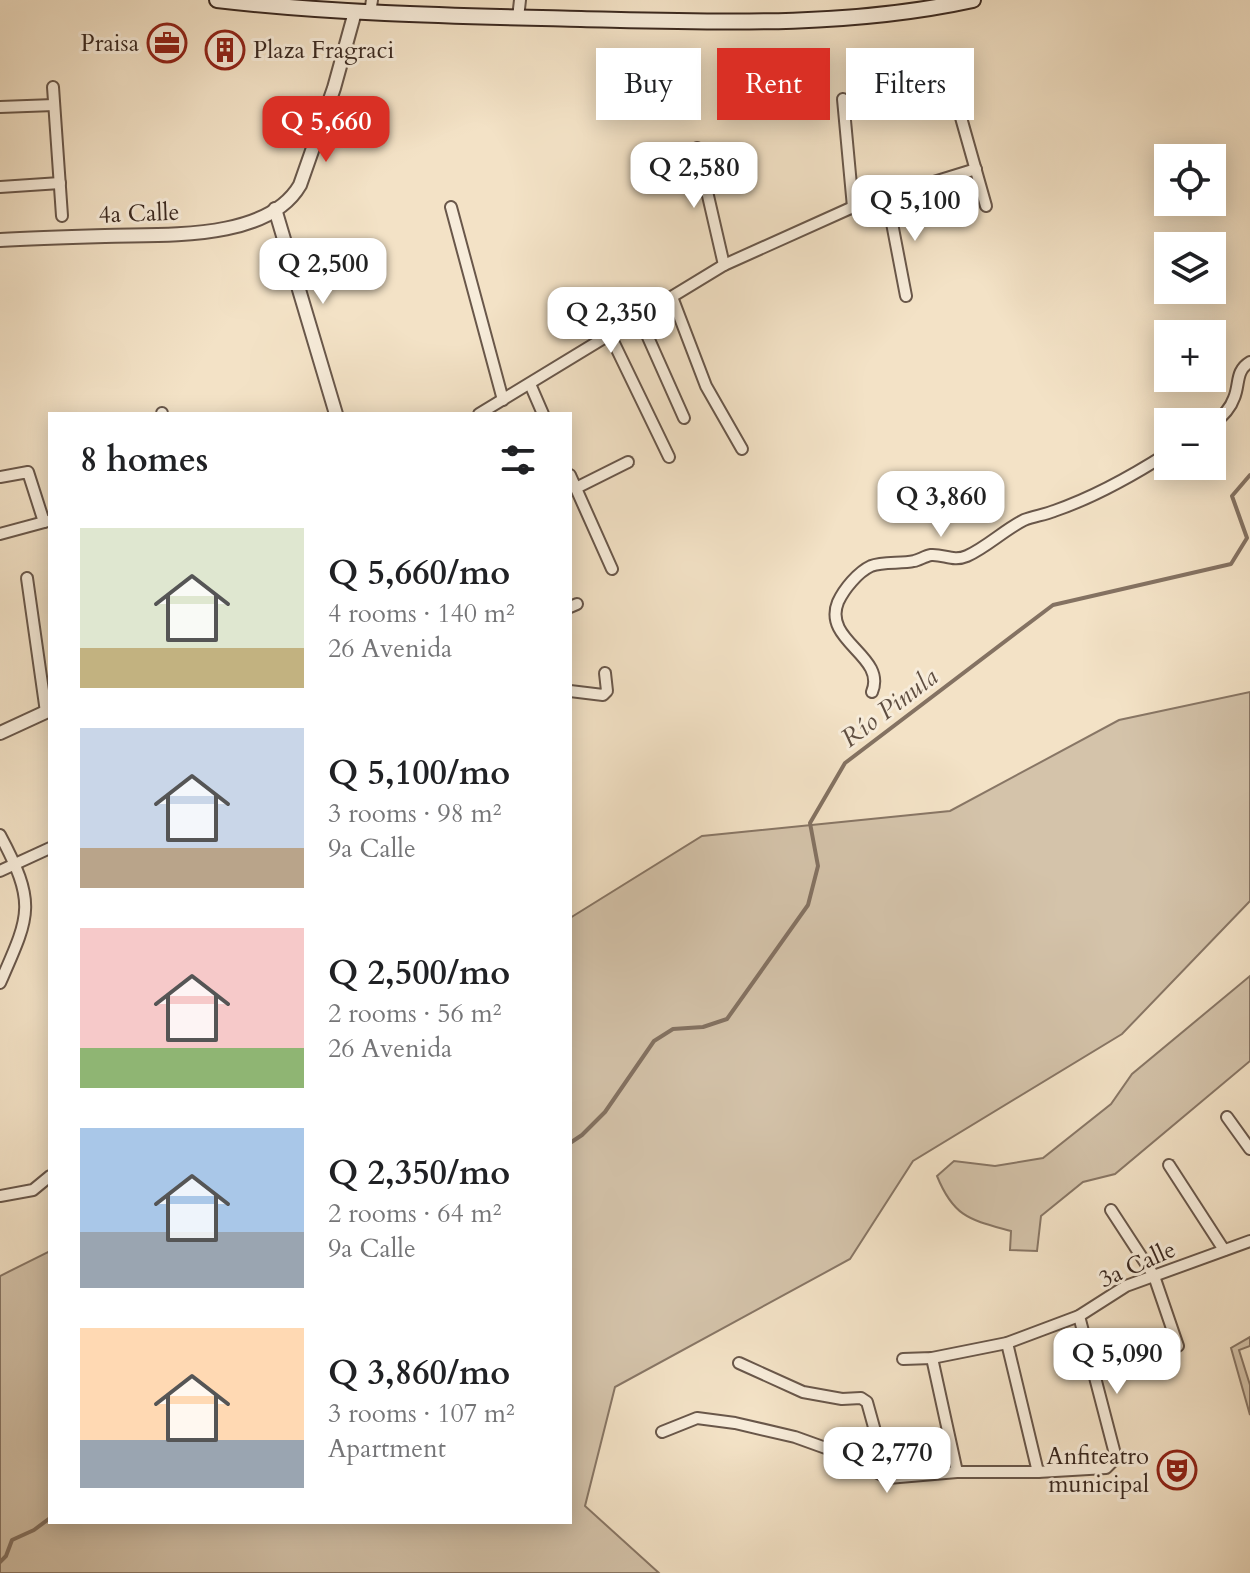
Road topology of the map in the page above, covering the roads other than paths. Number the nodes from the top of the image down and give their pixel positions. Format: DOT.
graph roads {
  1 [pos="217,0"];
  2 [pos="520,0"];
  3 [pos="973,0"];
  4 [pos="325,5"];
  5 [pos="365,8"];
  6 [pos="518,18"];
  7 [pos="53,87"];
  8 [pos="843,99"];
  9 [pos="54,105"];
  10 [pos="0,107"];
  11 [pos="962,120"];
  12 [pos="697,148"];
  13 [pos="976,169"];
  14 [pos="60,183"];
  15 [pos="0,187"];
  16 [pos="887,197"];
  17 [pos="986,206"];
  18 [pos="451,207"];
  19 [pos="853,207"];
  20 [pos="275,209"];
  21 [pos="62,216"];
  22 [pos="0,240"];
  23 [pos="724,265"];
  24 [pos="906,296"];
  25 [pos="672,297"];
  26 [pos="639,317"];
  27 [pos="610,335"];
  28 [pos="1250,362"];
  29 [pos="530,384"];
  30 [pos="503,400"];
  31 [pos="1226,410"];
  32 [pos="335,412"];
  33 [pos="482,412"];
  34 [pos="542,412"];
  35 [pos="684,418"];
  36 [pos="742,449"];
  37 [pos="669,457"];
  38 [pos="628,462"];
  39 [pos="1154,462"];
  40 [pos="0,477"];
  41 [pos="572,479"];
  42 [pos="576,488"];
  43 [pos="47,522"];
  44 [pos="0,534"];
  45 [pos="612,569"];
  46 [pos="27,578"];
  47 [pos="605,673"];
  48 [pos="572,691"];
  49 [pos="872,692"];
  50 [pos="48,711"];
  51 [pos="0,732"];
  52 [pos="0,835"];
  53 [pos="48,849"];
  54 [pos="14,864"];
  55 [pos="0,871"];
  56 [pos="0,983"];
  57 [pos="1227,1117"];
  58 [pos="1250,1149"];
  59 [pos="1169,1165"];
  60 [pos="48,1178"];
  61 [pos="0,1196"];
  62 [pos="1111,1210"];
  63 [pos="1250,1241"];
  64 [pos="1224,1250"];
  65 [pos="1154,1276"];
  66 [pos="1079,1316"];
  67 [pos="1007,1343"];
  68 [pos="1178,1346"];
  69 [pos="932,1358"];
  70 [pos="903,1359"];
  71 [pos="739,1363"];
  72 [pos="662,1432"];
  73 [pos="957,1472"];
  74 [pos="1038,1472"];
  75 [pos="888,1478"];
  1 -- 4 [label="main road"];
  2 -- 6 [label="street"];
  3 -- 6 [label="main road"];
  4 -- 5 [label="main road"];
  5 -- 6 [label="main road"];
  5 -- 20 [label="street"];
  7 -- 9 [label="street"];
  8 -- 19 [label="street"];
  9 -- 10 [label="street"];
  9 -- 14 [label="street"];
  11 -- 13 [label="street"];
  12 -- 23 [label="street"];
  13 -- 16 [label="street"];
  13 -- 17 [label="street"];
  14 -- 15 [label="street"];
  14 -- 21 [label="street"];
  16 -- 19 [label="street"];
  16 -- 24 [label="street"];
  18 -- 30 [label="street"];
  19 -- 23 [label="street"];
  20 -- 22 [label="street, 4a Calle"];
  20 -- 32 [label="street"];
  23 -- 25 [label="street"];
  25 -- 26 [label="street"];
  25 -- 36 [label="street"];
  26 -- 27 [label="street"];
  26 -- 35 [label="street"];
  27 -- 29 [label="street"];
  27 -- 37 [label="street"];
  28 -- 31 [label="street"];
  29 -- 30 [label="street"];
  29 -- 34 [label="street"];
  30 -- 33 [label="street"];
  38 -- 42 [label="street"];
  39 -- 49 [label="street"];
  40 -- 43 [label="street"];
  41 -- 42 [label="street"];
  42 -- 45 [label="street"];
  43 -- 44 [label="street"];
  46 -- 50 [label="street"];
  47 -- 48 [label="street"];
  50 -- 51 [label="street"];
  52 -- 54 [label="street"];
  53 -- 54 [label="street"];
  54 -- 55 [label="street"];
  54 -- 56 [label="street"];
  57 -- 58 [label="street"];
  59 -- 64 [label="street"];
  60 -- 61 [label="street"];
  62 -- 65 [label="street"];
  63 -- 64 [label="street, 3a Calle"];
  64 -- 65 [label="street, 3a Calle"];
  65 -- 66 [label="street, 3a Calle"];
  65 -- 68 [label="street"];
  66 -- 67 [label="street, 3a Calle"];
  66 -- 74 [label="street"];
  67 -- 69 [label="street, 3a Calle"];
  67 -- 74 [label="street"];
  69 -- 70 [label="street, 3a Calle"];
  69 -- 73 [label="street"];
  71 -- 75 [label="street"];
  72 -- 75 [label="street"];
  73 -- 74 [label="street"];
  73 -- 75 [label="street"];
}
